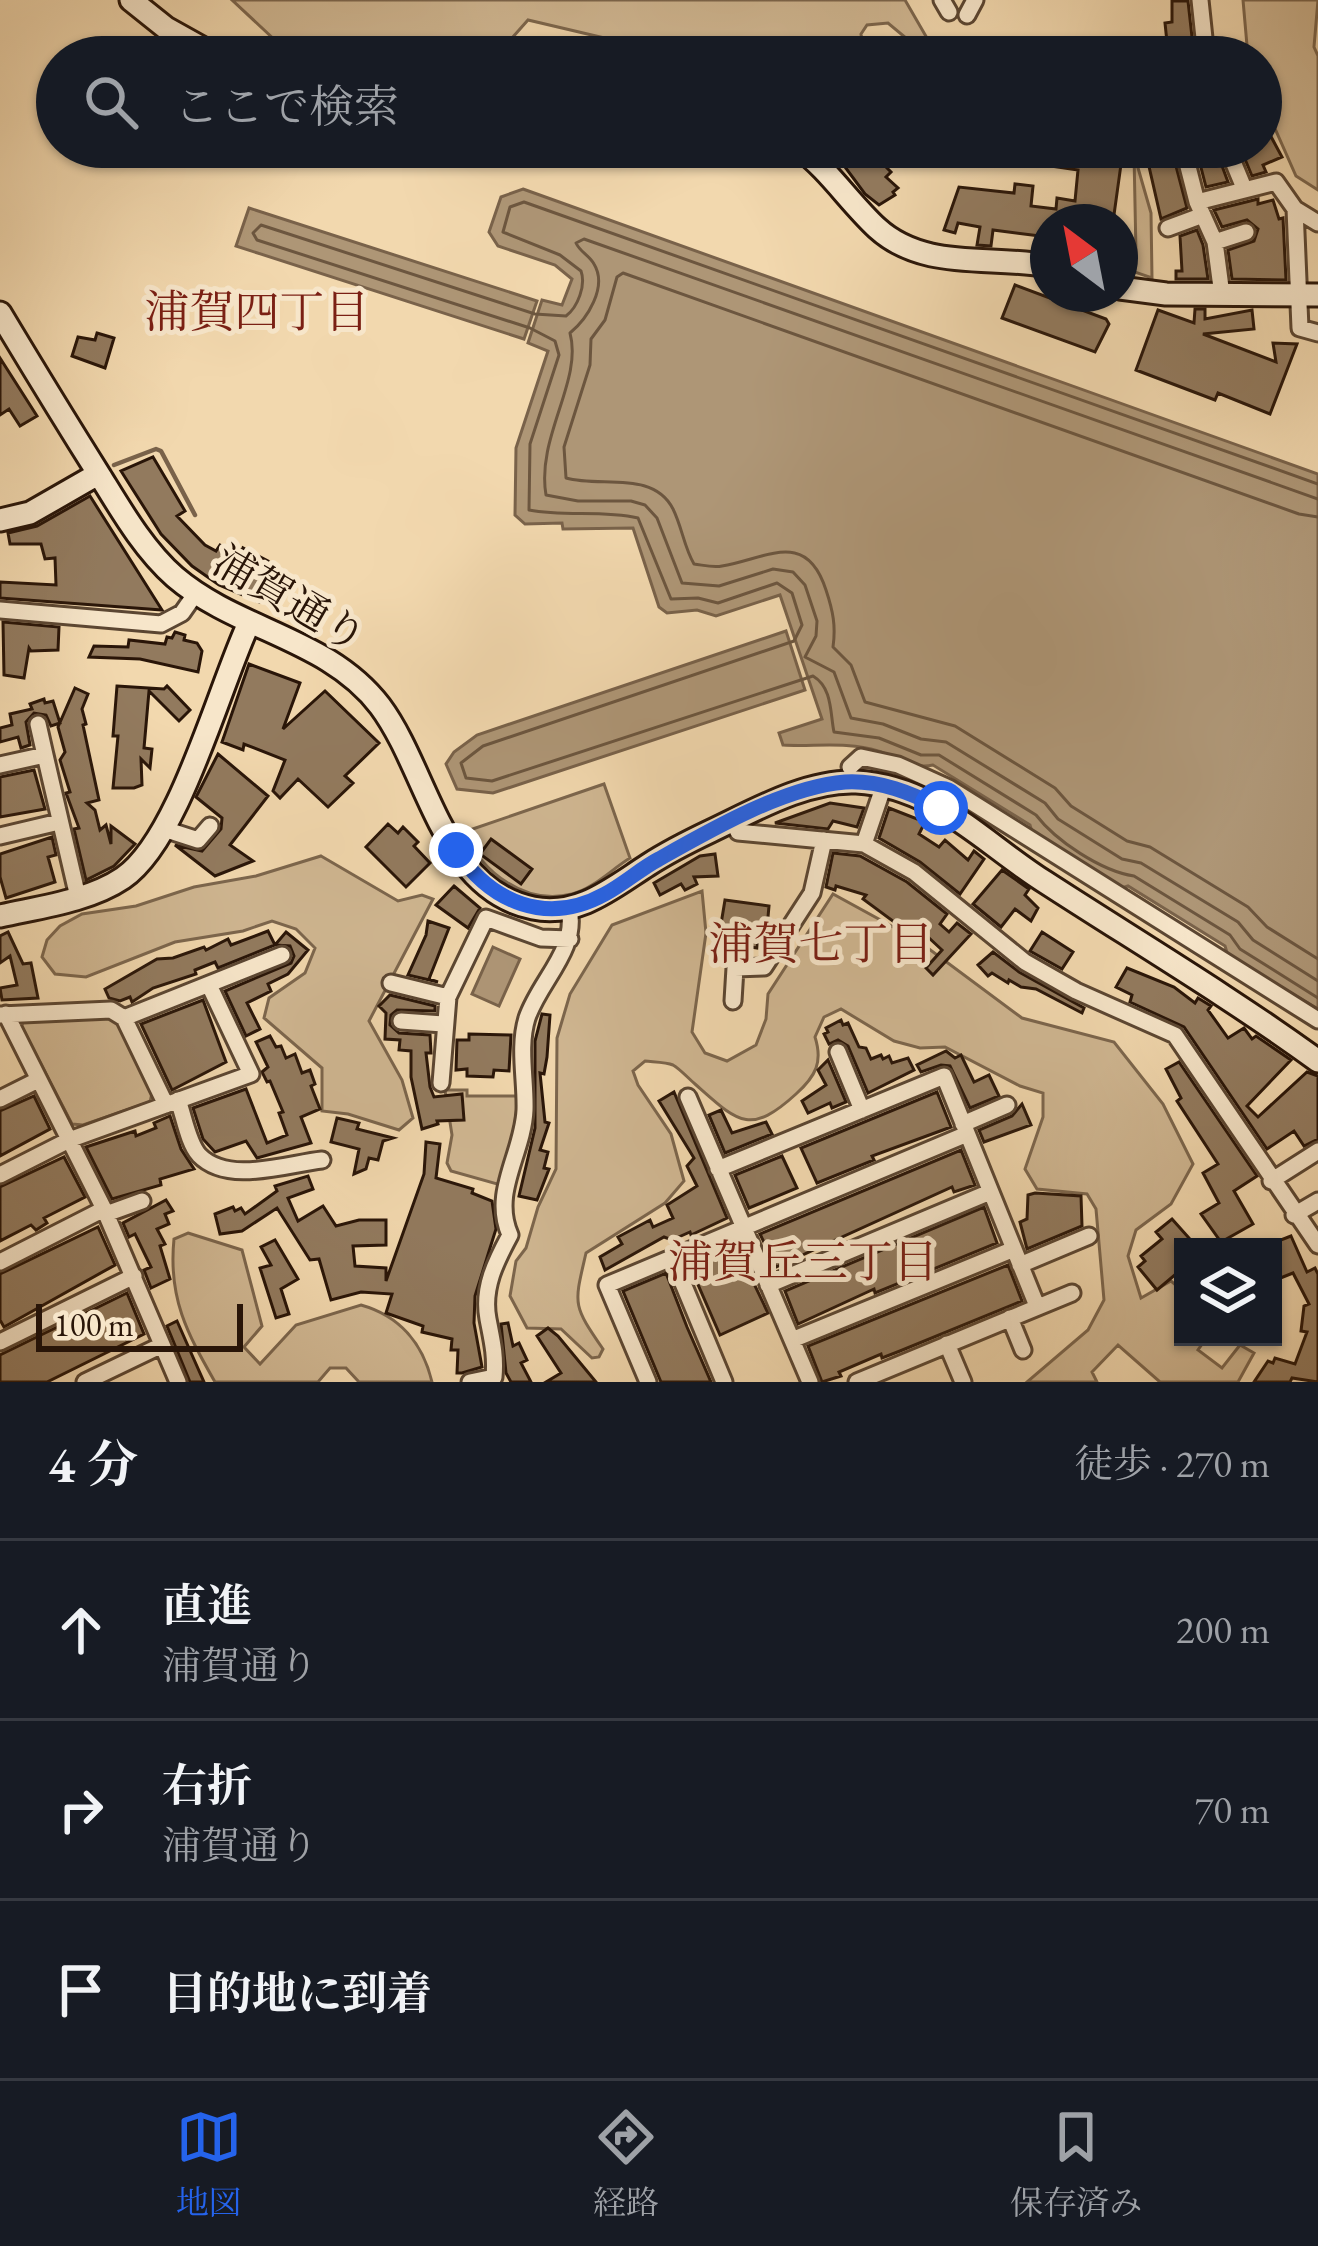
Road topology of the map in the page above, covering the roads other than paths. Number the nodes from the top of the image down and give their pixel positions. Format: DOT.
graph roads {
  1 [pos="131,0"];
  2 [pos="1200,0"];
  3 [pos="180,36"];
  4 [pos="1204,36"];
  5 [pos="821,168"];
  6 [pos="1189,168"];
  7 [pos="1236,168"];
  8 [pos="1244,188"];
  9 [pos="1200,209"];
  10 [pos="1294,209"];
  11 [pos="1318,223"];
  12 [pos="1168,228"];
  13 [pos="1246,232"];
  14 [pos="1216,242"];
  15 [pos="1030,263"];
  16 [pos="1138,290"];
  17 [pos="1222,295"];
  18 [pos="1307,295"];
  19 [pos="0,314"];
  20 [pos="1318,333"];
  21 [pos="98,474"];
  22 [pos="0,520"];
  23 [pos="196,593"];
  24 [pos="0,610"];
  25 [pos="249,623"];
  26 [pos="38,724"];
  27 [pos="45,755"];
  28 [pos="0,765"];
  29 [pos="850,767"];
  30 [pos="884,785"];
  31 [pos="733,820"];
  32 [pos="59,822"];
  33 [pos="210,826"];
  34 [pos="164,829"];
  35 [pos="0,836"];
  36 [pos="824,840"];
  37 [pos="864,844"];
  38 [pos="78,897"];
  39 [pos="569,909"];
  40 [pos="0,916"];
  41 [pos="570,939"];
  42 [pos="282,956"];
  43 [pos="391,983"];
  44 [pos="209,985"];
  45 [pos="448,997"];
  46 [pos="733,1001"];
  47 [pos="3,1014"];
  48 [pos="124,1018"];
  49 [pos="1318,1020"];
  50 [pos="401,1021"];
  51 [pos="443,1024"];
  52 [pos="838,1052"];
  53 [pos="1318,1061"];
  54 [pos="38,1080"];
  55 [pos="441,1083"];
  56 [pos="688,1096"];
  57 [pos="0,1099"];
  58 [pos="172,1102"];
  59 [pos="1007,1105"];
  60 [pos="862,1110"];
  61 [pos="965,1129"];
  62 [pos="69,1140"];
  63 [pos="1318,1151"];
  64 [pos="322,1160"];
  65 [pos="718,1168"];
  66 [pos="0,1175"];
  67 [pos="1271,1181"];
  68 [pos="990,1192"];
  69 [pos="1318,1201"];
  70 [pos="142,1202"];
  71 [pos="105,1212"];
  72 [pos="1294,1215"];
  73 [pos="743,1227"];
  74 [pos="1089,1235"];
  75 [pos="1318,1245"];
  76 [pos="672,1257"];
  77 [pos="1017,1257"];
  78 [pos="0,1262"];
  79 [pos="134,1276"];
  80 [pos="768,1285"];
  81 [pos="1072,1293"];
  82 [pos="1037,1306"];
  83 [pos="1010,1318"];
  84 [pos="792,1340"];
  85 [pos="0,1342"];
  86 [pos="947,1344"];
  87 [pos="162,1345"];
  88 [pos="1023,1350"];
  89 [pos="85,1382"];
  90 [pos="178,1382"];
  91 [pos="470,1382"];
  92 [pos="648,1382"];
  93 [pos="724,1382"];
  94 [pos="809,1382"];
  95 [pos="857,1382"];
  96 [pos="963,1382"];
  1 -- 3 [label="main road"];
  2 -- 4 [label="street"];
  5 -- 15 [label="main road"];
  6 -- 9 [label="street"];
  7 -- 8 [label="street"];
  8 -- 9 [label="street"];
  8 -- 10 [label="street"];
  9 -- 12 [label="street"];
  9 -- 14 [label="street"];
  10 -- 11 [label="street"];
  10 -- 18 [label="street"];
  13 -- 14 [label="street"];
  14 -- 17 [label="street"];
  16 -- 17 [label="main road"];
  17 -- 18 [label="main road"];
  18 -- 20 [label="street"];
  19 -- 21 [label="main road, 浦賀通り"];
  21 -- 22 [label="main road"];
  21 -- 23 [label="main road, 浦賀通り"];
  23 -- 24 [label="street"];
  23 -- 25 [label="main road, 浦賀通り"];
  25 -- 34 [label="main road"];
  25 -- 39 [label="main road, 浦賀通り"];
  26 -- 27 [label="street"];
  27 -- 28 [label="street"];
  27 -- 32 [label="street"];
  29 -- 49 [label="street"];
  30 -- 31 [label="main road"];
  30 -- 37 [label="street"];
  30 -- 53 [label="main road"];
  31 -- 36 [label="street"];
  31 -- 39 [label="main road"];
  32 -- 35 [label="street"];
  32 -- 38 [label="street"];
  33 -- 34 [label="street"];
  34 -- 38 [label="main road"];
  36 -- 37 [label="street"];
  36 -- 46 [label="street"];
  37 -- 67 [label="street"];
  38 -- 40 [label="main road"];
  39 -- 41 [label="street"];
  41 -- 45 [label="street"];
  41 -- 91 [label="street"];
  42 -- 44 [label="street"];
  43 -- 45 [label="street"];
  44 -- 48 [label="street"];
  44 -- 58 [label="street"];
  45 -- 51 [label="street"];
  47 -- 48 [label="street"];
  47 -- 54 [label="street"];
  48 -- 58 [label="street"];
  50 -- 51 [label="street"];
  51 -- 55 [label="street"];
  52 -- 60 [label="street"];
  54 -- 57 [label="street"];
  54 -- 62 [label="street"];
  56 -- 65 [label="street"];
  58 -- 62 [label="street"];
  58 -- 64 [label="street"];
  59 -- 61 [label="street"];
  60 -- 61 [label="street"];
  60 -- 65 [label="street"];
  61 -- 68 [label="street"];
  61 -- 73 [label="street"];
  62 -- 66 [label="street"];
  62 -- 71 [label="street"];
  63 -- 67 [label="street"];
  65 -- 73 [label="street"];
  67 -- 72 [label="street"];
  68 -- 77 [label="street"];
  68 -- 80 [label="street"];
  69 -- 72 [label="street"];
  70 -- 71 [label="street"];
  71 -- 78 [label="street"];
  71 -- 79 [label="street"];
  72 -- 75 [label="street"];
  73 -- 76 [label="street"];
  73 -- 80 [label="street"];
  74 -- 77 [label="street"];
  76 -- 92 [label="street"];
  76 -- 93 [label="street"];
  77 -- 82 [label="street"];
  77 -- 84 [label="street"];
  79 -- 85 [label="street"];
  79 -- 87 [label="street"];
  80 -- 84 [label="street"];
  81 -- 82 [label="street"];
  82 -- 83 [label="street"];
  83 -- 86 [label="street"];
  83 -- 88 [label="street"];
  84 -- 94 [label="street"];
  86 -- 95 [label="street"];
  86 -- 96 [label="street"];
  87 -- 89 [label="street"];
  87 -- 90 [label="street"];
}
